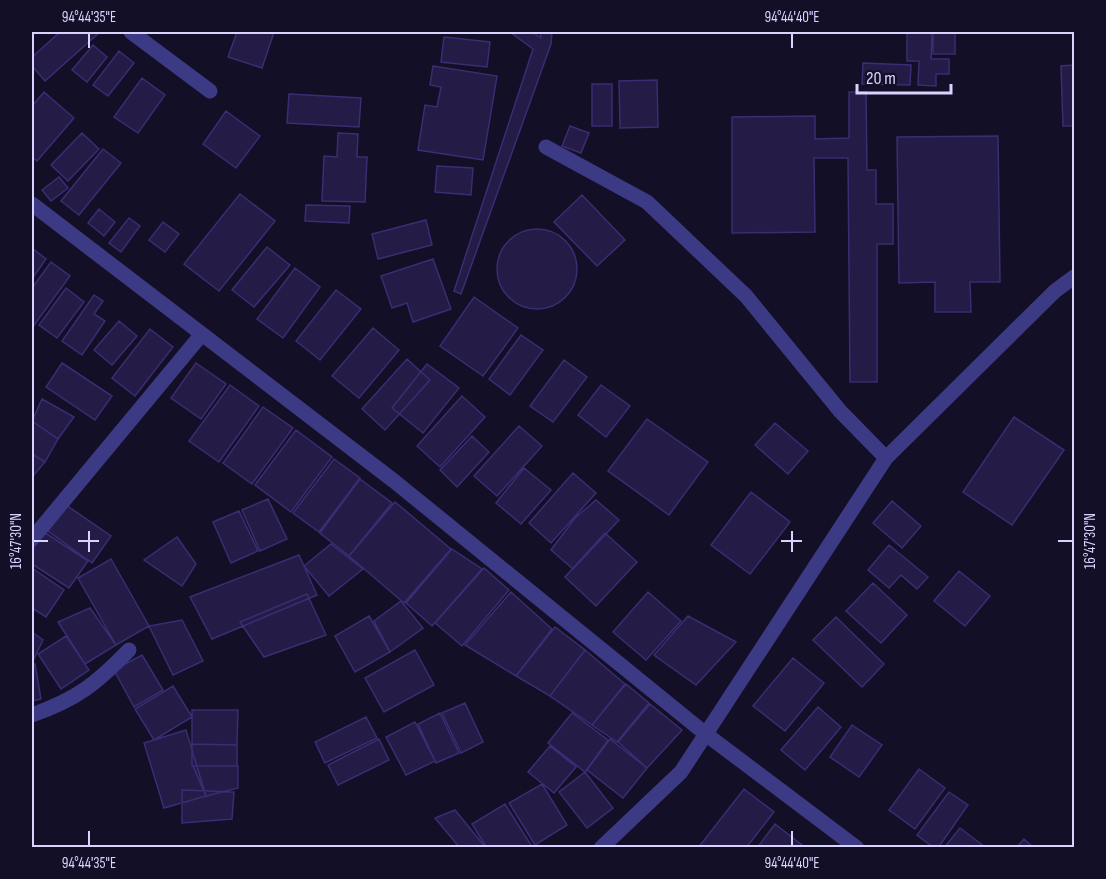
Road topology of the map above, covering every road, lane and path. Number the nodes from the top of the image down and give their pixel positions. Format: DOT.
graph roads {
  1 [pos="131,32"];
  2 [pos="210,91"];
  3 [pos="546,147"];
  4 [pos="32,204"];
  5 [pos="1074,277"];
  6 [pos="201,334"];
  7 [pos="886,458"];
  8 [pos="32,539"];
  9 [pos="129,650"];
  10 [pos="32,715"];
  11 [pos="707,735"];
  12 [pos="601,848"];
  13 [pos="857,848"];
  1 -- 2 [label="street"];
  3 -- 7 [label="street"];
  4 -- 6 [label="street"];
  5 -- 7 [label="street"];
  6 -- 8 [label="street"];
  6 -- 11 [label="street"];
  7 -- 11 [label="street"];
  9 -- 10 [label="street"];
  11 -- 12 [label="street"];
  11 -- 13 [label="street"];
}
